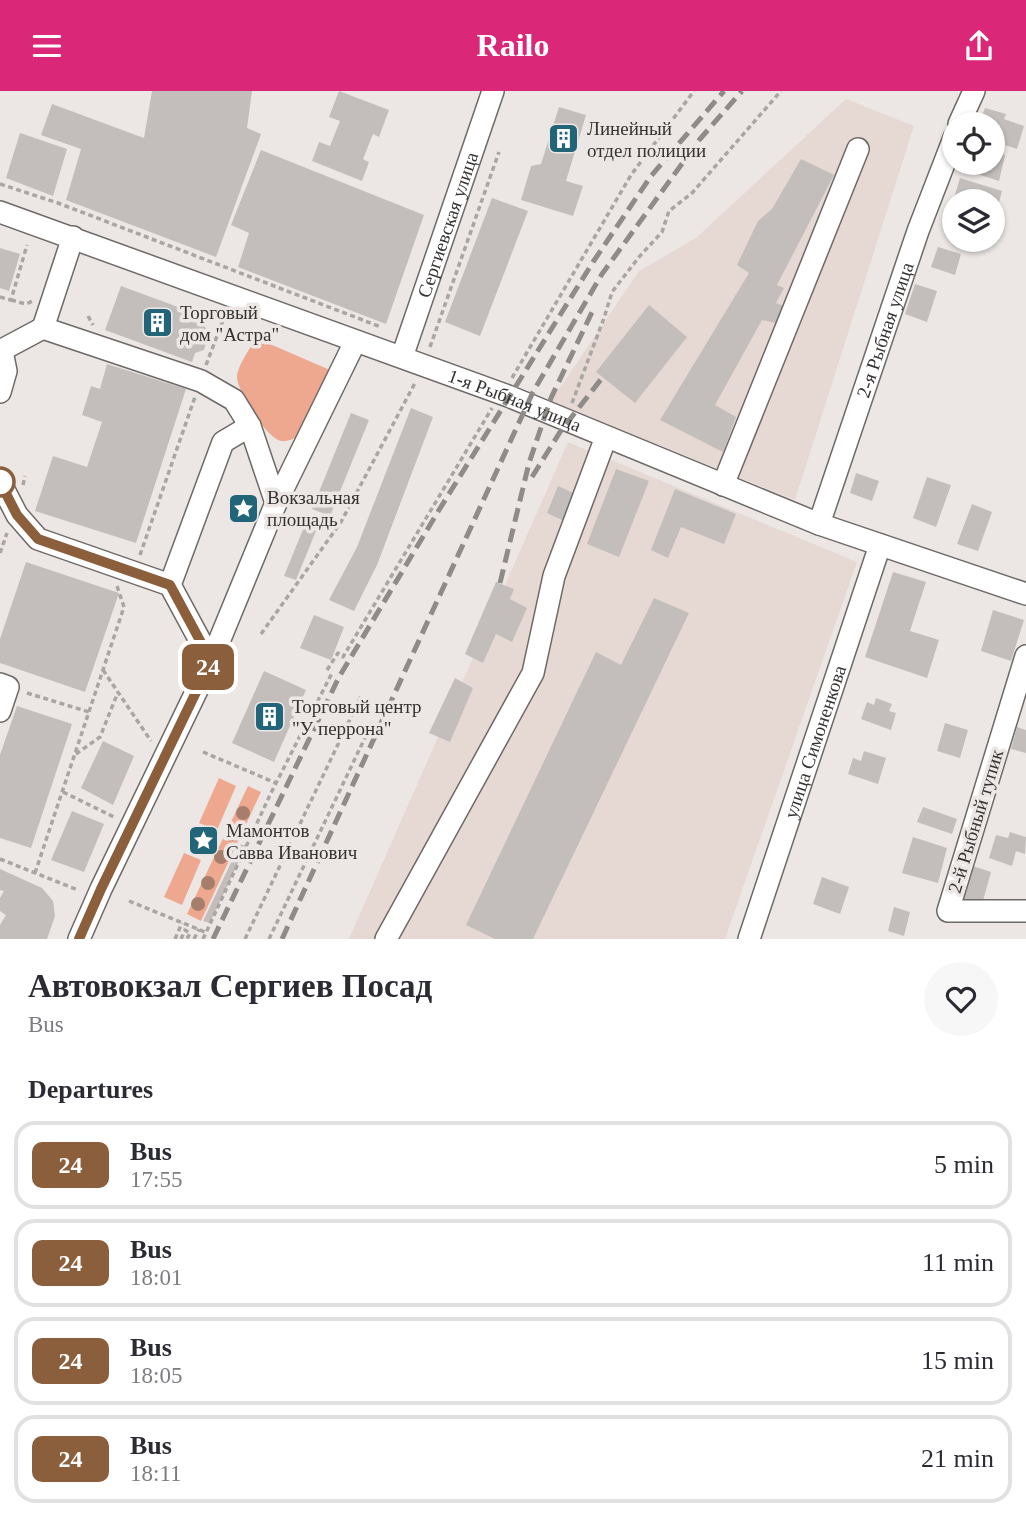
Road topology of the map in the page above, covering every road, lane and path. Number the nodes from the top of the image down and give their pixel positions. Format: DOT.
graph roads {
  1 [pos="493,91"];
  2 [pos="694,91"];
  3 [pos="780,91"];
  4 [pos="974,91"];
  5 [pos="964,112"];
  6 [pos="858,149"];
  7 [pos="499,152"];
  8 [pos="942,169"];
  9 [pos="0,184"];
  10 [pos="0,212"];
  11 [pos="73,237"];
  12 [pos="27,245"];
  13 [pos="0,296"];
  14 [pos="43,328"];
  15 [pos="388,330"];
  16 [pos="355,342"];
  17 [pos="429,347"];
  18 [pos="1,351"];
  19 [pos="402,357"];
  20 [pos="415,382"];
  21 [pos="505,387"];
  22 [pos="198,389"];
  23 [pos="0,392"];
  24 [pos="571,405"];
  25 [pos="250,426"];
  26 [pos="606,437"];
  27 [pos="161,465"];
  28 [pos="170,468"];
  29 [pos="0,482"];
  30 [pos="723,485"];
  31 [pos="276,503"];
  32 [pos="820,524"];
  33 [pos="9,528"];
  34 [pos="880,545"];
  35 [pos="0,552"];
  36 [pos="139,558"];
  37 [pos="117,585"];
  38 [pos="170,585"];
  39 [pos="1026,594"];
  40 [pos="261,634"];
  41 [pos="1026,656"];
  42 [pos="211,661"];
  43 [pos="103,670"];
  44 [pos="327,670"];
  45 [pos="332,673"];
  46 [pos="4,685"];
  47 [pos="118,692"];
  48 [pos="362,694"];
  49 [pos="0,711"];
  50 [pos="89,712"];
  51 [pos="373,723"];
  52 [pos="152,743"];
  53 [pos="203,752"];
  54 [pos="74,755"];
  55 [pos="276,783"];
  56 [pos="62,792"];
  57 [pos="114,817"];
  58 [pos="0,859"];
  59 [pos="35,873"];
  60 [pos="78,890"];
  61 [pos="129,901"];
  62 [pos="1026,911"];
  63 [pos="182,923"];
  64 [pos="199,929"];
  65 [pos="206,932"];
  66 [pos="79,939"];
  67 [pos="175,939"];
  68 [pos="181,939"];
  69 [pos="187,939"];
  70 [pos="194,939"];
  71 [pos="203,939"];
  72 [pos="245,939"];
  73 [pos="269,939"];
  74 [pos="386,939"];
  75 [pos="749,939"];
  1 -- 19 [label="street, Сергиевская улица"];
  2 -- 21 [label="path"];
  3 -- 24 [label="path"];
  4 -- 5 [label="street"];
  6 -- 30 [label="street"];
  7 -- 17 [label="path"];
  8 -- 32 [label="street, 2-я Рыбная улица"];
  9 -- 15 [label="path"];
  10 -- 11 [label="street, 1-я Рыбная улица"];
  11 -- 14 [label="street"];
  11 -- 16 [label="street, 1-я Рыбная улица"];
  12 -- 13 [label="path"];
  14 -- 18 [label="street"];
  14 -- 25 [label="street"];
  16 -- 19 [label="street, 1-я Рыбная улица"];
  16 -- 31 [label="street"];
  18 -- 23 [label="street"];
  19 -- 21 [label="street, 1-я Рыбная улица"];
  20 -- 40 [label="path"];
  21 -- 26 [label="street, 1-я Рыбная улица"];
  21 -- 44 [label="path"];
  22 -- 28 [label="path"];
  25 -- 31 [label="street"];
  25 -- 38 [label="street"];
  26 -- 30 [label="street, 1-я Рыбная улица"];
  26 -- 74 [label="street"];
  27 -- 28 [label="path"];
  28 -- 36 [label="path"];
  29 -- 38 [label="street"];
  30 -- 32 [label="street, 1-я Рыбная улица"];
  31 -- 42 [label="street"];
  32 -- 34 [label="street, 1-я Рыбная улица"];
  33 -- 35 [label="path"];
  34 -- 39 [label="street, 1-я Рыбная улица"];
  34 -- 75 [label="street, улица Симоненкова"];
  37 -- 43 [label="path"];
  38 -- 42 [label="street"];
  41 -- 62 [label="street, 2-й Рыбный тупик"];
  42 -- 66 [label="street"];
  43 -- 47 [label="path"];
  43 -- 50 [label="path"];
  45 -- 55 [label="path"];
  46 -- 49 [label="street"];
  46 -- 50 [label="path"];
  47 -- 52 [label="path"];
  47 -- 54 [label="path"];
  48 -- 72 [label="path"];
  50 -- 54 [label="path"];
  51 -- 73 [label="path"];
  53 -- 55 [label="path"];
  54 -- 56 [label="path"];
  55 -- 65 [label="path"];
  56 -- 57 [label="path"];
  56 -- 59 [label="path"];
  58 -- 59 [label="path"];
  59 -- 60 [label="path"];
  61 -- 63 [label="path"];
  63 -- 64 [label="path"];
  63 -- 67 [label="path"];
  64 -- 65 [label="path"];
  64 -- 70 [label="path"];
  65 -- 71 [label="path"];
  68 -- 69 [label="path"];
}
